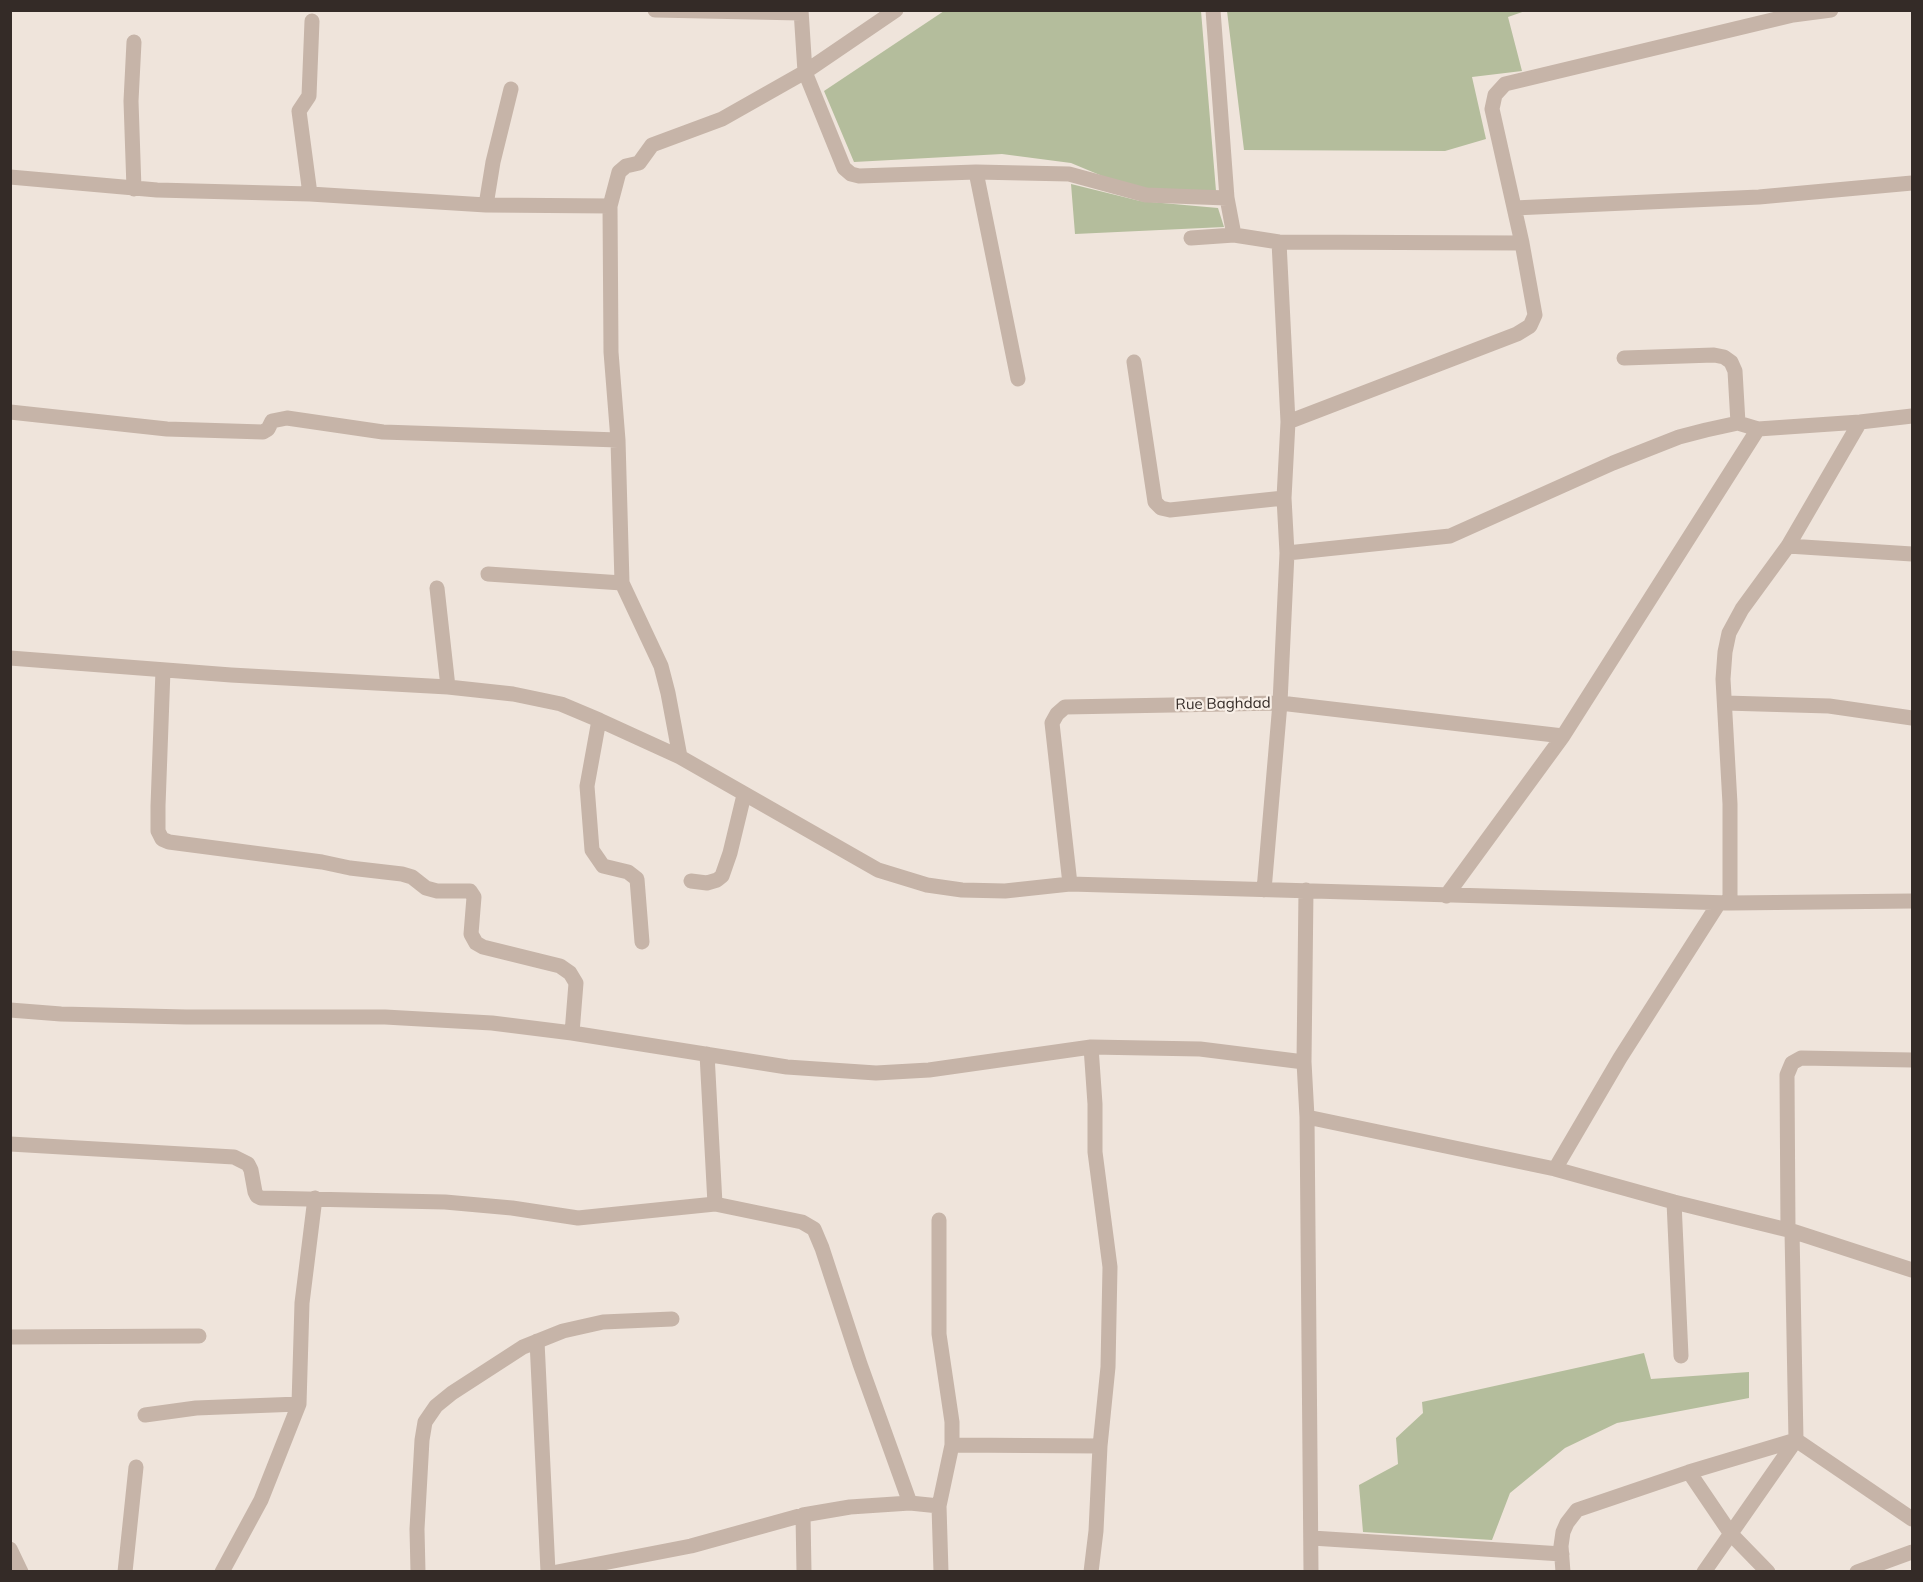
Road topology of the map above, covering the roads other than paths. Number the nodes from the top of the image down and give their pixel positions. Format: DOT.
graph roads {
  1 [pos="655,10"];
  2 [pos="896,10"];
  3 [pos="1213,10"];
  4 [pos="1831,10"];
  5 [pos="801,12"];
  6 [pos="312,21"];
  7 [pos="134,42"];
  8 [pos="805,72"];
  9 [pos="511,89"];
  10 [pos="976,172"];
  11 [pos="10,177"];
  12 [pos="1912,183"];
  13 [pos="134,189"];
  14 [pos="310,194"];
  15 [pos="1227,198"];
  16 [pos="486,205"];
  17 [pos="610,206"];
  18 [pos="1514,208"];
  19 [pos="1234,235"];
  20 [pos="1191,238"];
  21 [pos="1279,242"];
  22 [pos="1522,243"];
  23 [pos="1624,358"];
  24 [pos="1134,362"];
  25 [pos="1018,379"];
  26 [pos="10,412"];
  27 [pos="1912,416"];
  28 [pos="1288,422"];
  29 [pos="1860,422"];
  30 [pos="1738,423"];
  31 [pos="1758,429"];
  32 [pos="618,440"];
  33 [pos="1284,498"];
  34 [pos="1788,546"];
  35 [pos="1287,553"];
  36 [pos="1912,554"];
  37 [pos="488,574"];
  38 [pos="622,583"];
  39 [pos="437,588"];
  40 [pos="10,658"];
  41 [pos="163,670"];
  42 [pos="448,687"];
  43 [pos="1280,703"];
  44 [pos="1725,703"];
  45 [pos="1912,718"];
  46 [pos="599,720"];
  47 [pos="1563,736"];
  48 [pos="680,758"];
  49 [pos="744,795"];
  50 [pos="691,881"];
  51 [pos="1070,884"];
  52 [pos="1264,890"];
  53 [pos="1306,890"];
  54 [pos="1446,896"];
  55 [pos="1912,901"];
  56 [pos="1724,903"];
  57 [pos="642,942"];
  58 [pos="10,1010"];
  59 [pos="572,1033"];
  60 [pos="1091,1047"];
  61 [pos="707,1054"];
  62 [pos="1912,1060"];
  63 [pos="1304,1062"];
  64 [pos="1308,1117"];
  65 [pos="10,1144"];
  66 [pos="1556,1169"];
  67 [pos="315,1198"];
  68 [pos="1674,1202"];
  69 [pos="715,1204"];
  70 [pos="939,1220"];
  71 [pos="1790,1230"];
  72 [pos="1912,1270"];
  73 [pos="672,1319"];
  74 [pos="199,1336"];
  75 [pos="10,1337"];
  76 [pos="537,1341"];
  77 [pos="1681,1356"];
  78 [pos="299,1404"];
  79 [pos="144,1416"];
  80 [pos="1796,1440"];
  81 [pos="952,1445"];
  82 [pos="1100,1446"];
  83 [pos="136,1467"];
  84 [pos="1689,1472"];
  85 [pos="910,1503"];
  86 [pos="939,1506"];
  87 [pos="803,1515"];
  88 [pos="1912,1519"];
  89 [pos="1731,1534"];
  90 [pos="1312,1538"];
  91 [pos="10,1549"];
  92 [pos="1912,1552"];
  93 [pos="1562,1554"];
  94 [pos="21,1572"];
  95 [pos="125,1572"];
  96 [pos="222,1572"];
  97 [pos="418,1572"];
  98 [pos="548,1572"];
  99 [pos="557,1572"];
  100 [pos="804,1572"];
  101 [pos="941,1572"];
  102 [pos="1091,1572"];
  103 [pos="1311,1572"];
  104 [pos="1563,1572"];
  105 [pos="1704,1572"];
  106 [pos="1768,1572"];
  107 [pos="1857,1572"];
  1 -- 5 [label="street"];
  2 -- 8 [label="street"];
  3 -- 15 [label="street"];
  4 -- 18 [label="street"];
  5 -- 8 [label="street"];
  6 -- 14 [label="street"];
  7 -- 13 [label="street"];
  8 -- 10 [label="street"];
  8 -- 17 [label="street"];
  9 -- 16 [label="street"];
  10 -- 15 [label="street"];
  10 -- 25 [label="street"];
  11 -- 13 [label="street"];
  12 -- 18 [label="street"];
  13 -- 14 [label="street"];
  14 -- 16 [label="street"];
  15 -- 19 [label="street"];
  16 -- 17 [label="street"];
  17 -- 32 [label="street"];
  18 -- 22 [label="street"];
  19 -- 20 [label="street"];
  19 -- 21 [label="street"];
  21 -- 22 [label="street"];
  21 -- 28 [label="street"];
  22 -- 28 [label="street"];
  23 -- 30 [label="street"];
  24 -- 33 [label="street"];
  26 -- 32 [label="street"];
  27 -- 29 [label="street"];
  28 -- 33 [label="street"];
  29 -- 31 [label="street"];
  29 -- 34 [label="street"];
  30 -- 31 [label="street"];
  30 -- 35 [label="street"];
  31 -- 47 [label="street"];
  32 -- 38 [label="street"];
  33 -- 35 [label="street"];
  34 -- 36 [label="street"];
  34 -- 44 [label="street"];
  35 -- 43 [label="street"];
  37 -- 38 [label="street"];
  38 -- 48 [label="street"];
  39 -- 42 [label="street"];
  40 -- 41 [label="street"];
  41 -- 42 [label="street"];
  41 -- 59 [label="street"];
  42 -- 46 [label="street"];
  43 -- 47 [label="street, Rue Baghdad"];
  43 -- 51 [label="street, Rue Baghdad"];
  43 -- 52 [label="street"];
  44 -- 45 [label="street"];
  44 -- 56 [label="street"];
  46 -- 48 [label="street"];
  46 -- 57 [label="street"];
  47 -- 54 [label="street"];
  48 -- 49 [label="street"];
  49 -- 50 [label="street"];
  49 -- 51 [label="street"];
  51 -- 52 [label="street"];
  52 -- 53 [label="street"];
  53 -- 54 [label="street"];
  53 -- 63 [label="street"];
  54 -- 56 [label="street"];
  55 -- 56 [label="street"];
  56 -- 66 [label="street"];
  58 -- 59 [label="street"];
  59 -- 61 [label="street"];
  60 -- 61 [label="street"];
  60 -- 63 [label="street"];
  60 -- 82 [label="street"];
  61 -- 69 [label="street"];
  62 -- 71 [label="street"];
  63 -- 64 [label="street"];
  64 -- 66 [label="street"];
  64 -- 90 [label="street"];
  65 -- 67 [label="street"];
  66 -- 68 [label="street"];
  67 -- 69 [label="street"];
  67 -- 78 [label="street"];
  68 -- 71 [label="street"];
  68 -- 77 [label="street"];
  69 -- 85 [label="street"];
  70 -- 81 [label="street"];
  71 -- 72 [label="street"];
  71 -- 80 [label="street"];
  73 -- 76 [label="street"];
  74 -- 75 [label="street"];
  76 -- 97 [label="street"];
  76 -- 98 [label="street"];
  78 -- 79 [label="street"];
  78 -- 96 [label="street"];
  80 -- 84 [label="street"];
  80 -- 88 [label="street"];
  80 -- 89 [label="street"];
  81 -- 82 [label="street"];
  81 -- 86 [label="street"];
  82 -- 102 [label="street"];
  83 -- 95 [label="street"];
  84 -- 89 [label="street"];
  84 -- 93 [label="street"];
  85 -- 86 [label="street"];
  85 -- 87 [label="street"];
  86 -- 101 [label="street"];
  87 -- 99 [label="street"];
  87 -- 100 [label="street"];
  89 -- 105 [label="street"];
  89 -- 106 [label="street"];
  90 -- 93 [label="street"];
  90 -- 103 [label="street"];
  91 -- 94 [label="street"];
  92 -- 107 [label="street"];
  93 -- 104 [label="street"];
}
